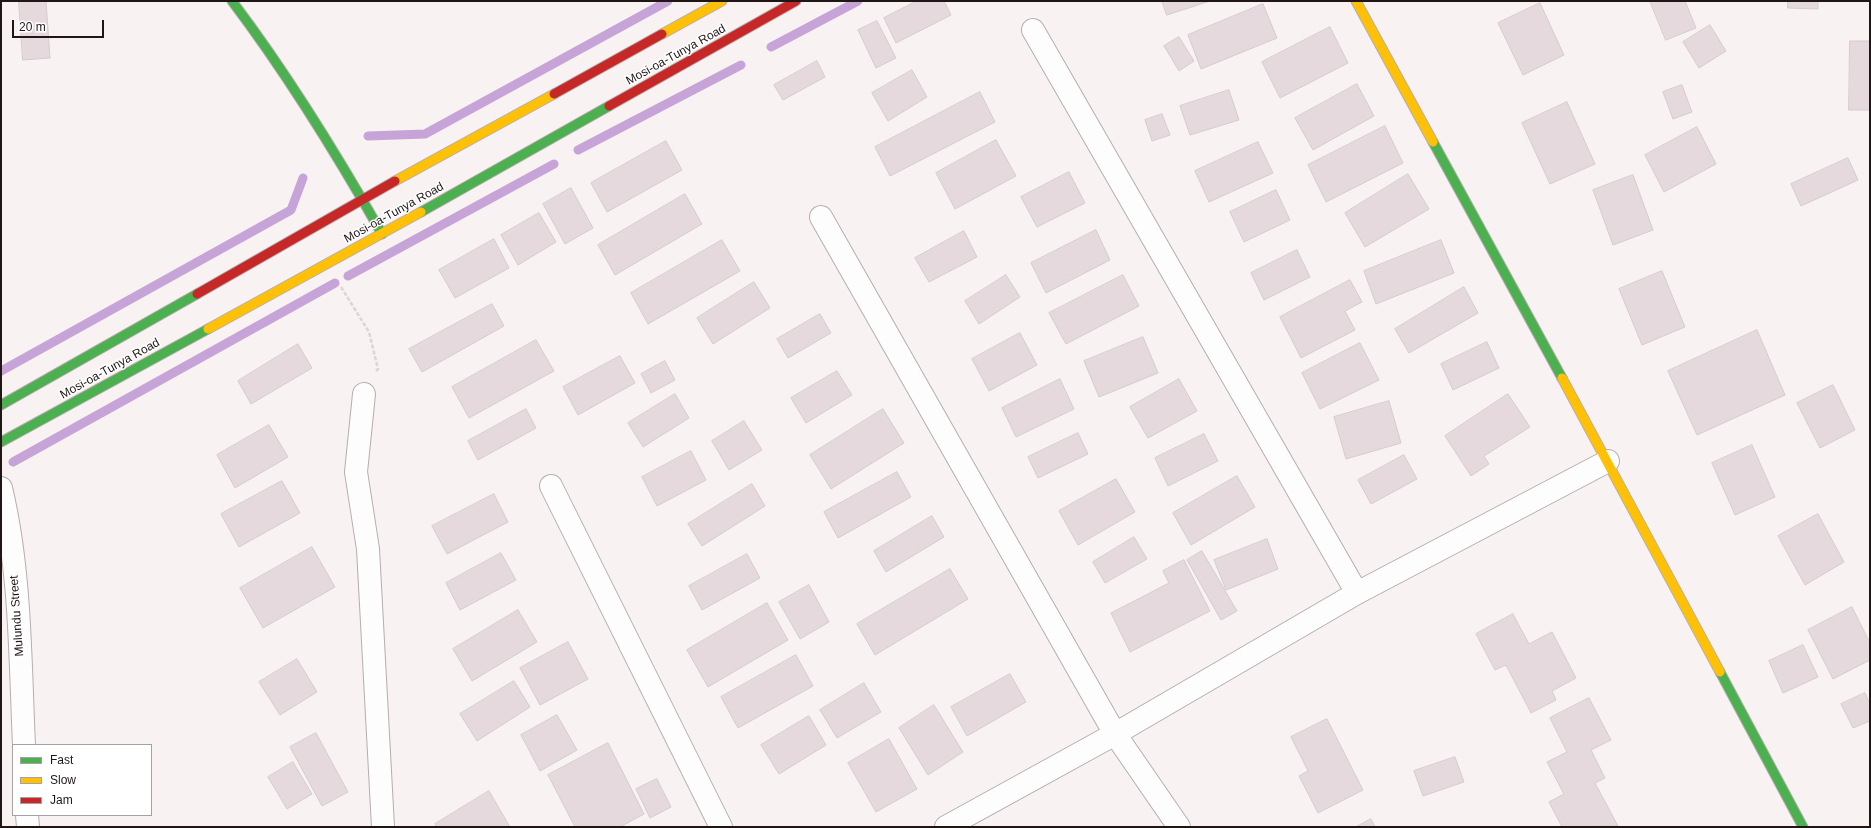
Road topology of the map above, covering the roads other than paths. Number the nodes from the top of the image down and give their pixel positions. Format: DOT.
graph roads {
  1 [pos="722,1"];
  2 [pos="796,1"];
  3 [pos="1356,1"];
  4 [pos="237,2"];
  5 [pos="1033,30"];
  6 [pos="362,200"];
  7 [pos="821,217"];
  8 [pos="382,234"];
  9 [pos="364,394"];
  10 [pos="1,405"];
  11 [pos="1,442"];
  12 [pos="1608,461"];
  13 [pos="551,486"];
  14 [pos="1,488"];
  15 [pos="1357,593"];
  16 [pos="1115,734"];
  17 [pos="24,744"];
  18 [pos="27,816"];
  19 [pos="28,827"];
  20 [pos="383,827"];
  21 [pos="721,827"];
  22 [pos="946,827"];
  23 [pos="1179,827"];
  24 [pos="1803,827"];
  1 -- 6 [label="main road, Mosi-oa-Tunya Road"];
  2 -- 8 [label="main road, Mosi-oa-Tunya Road"];
  3 -- 12 [label="main road"];
  4 -- 6 [label="main road"];
  5 -- 15 [label="street"];
  6 -- 8 [label="main road"];
  6 -- 10 [label="main road, Mosi-oa-Tunya Road"];
  7 -- 16 [label="street"];
  8 -- 11 [label="main road, Mosi-oa-Tunya Road"];
  9 -- 20 [label="street"];
  12 -- 15 [label="street"];
  12 -- 24 [label="main road"];
  13 -- 21 [label="street"];
  14 -- 17 [label="street, Mulundu Street"];
  15 -- 16 [label="street"];
  16 -- 22 [label="street"];
  16 -- 23 [label="street"];
  18 -- 19 [label="street"];
}
